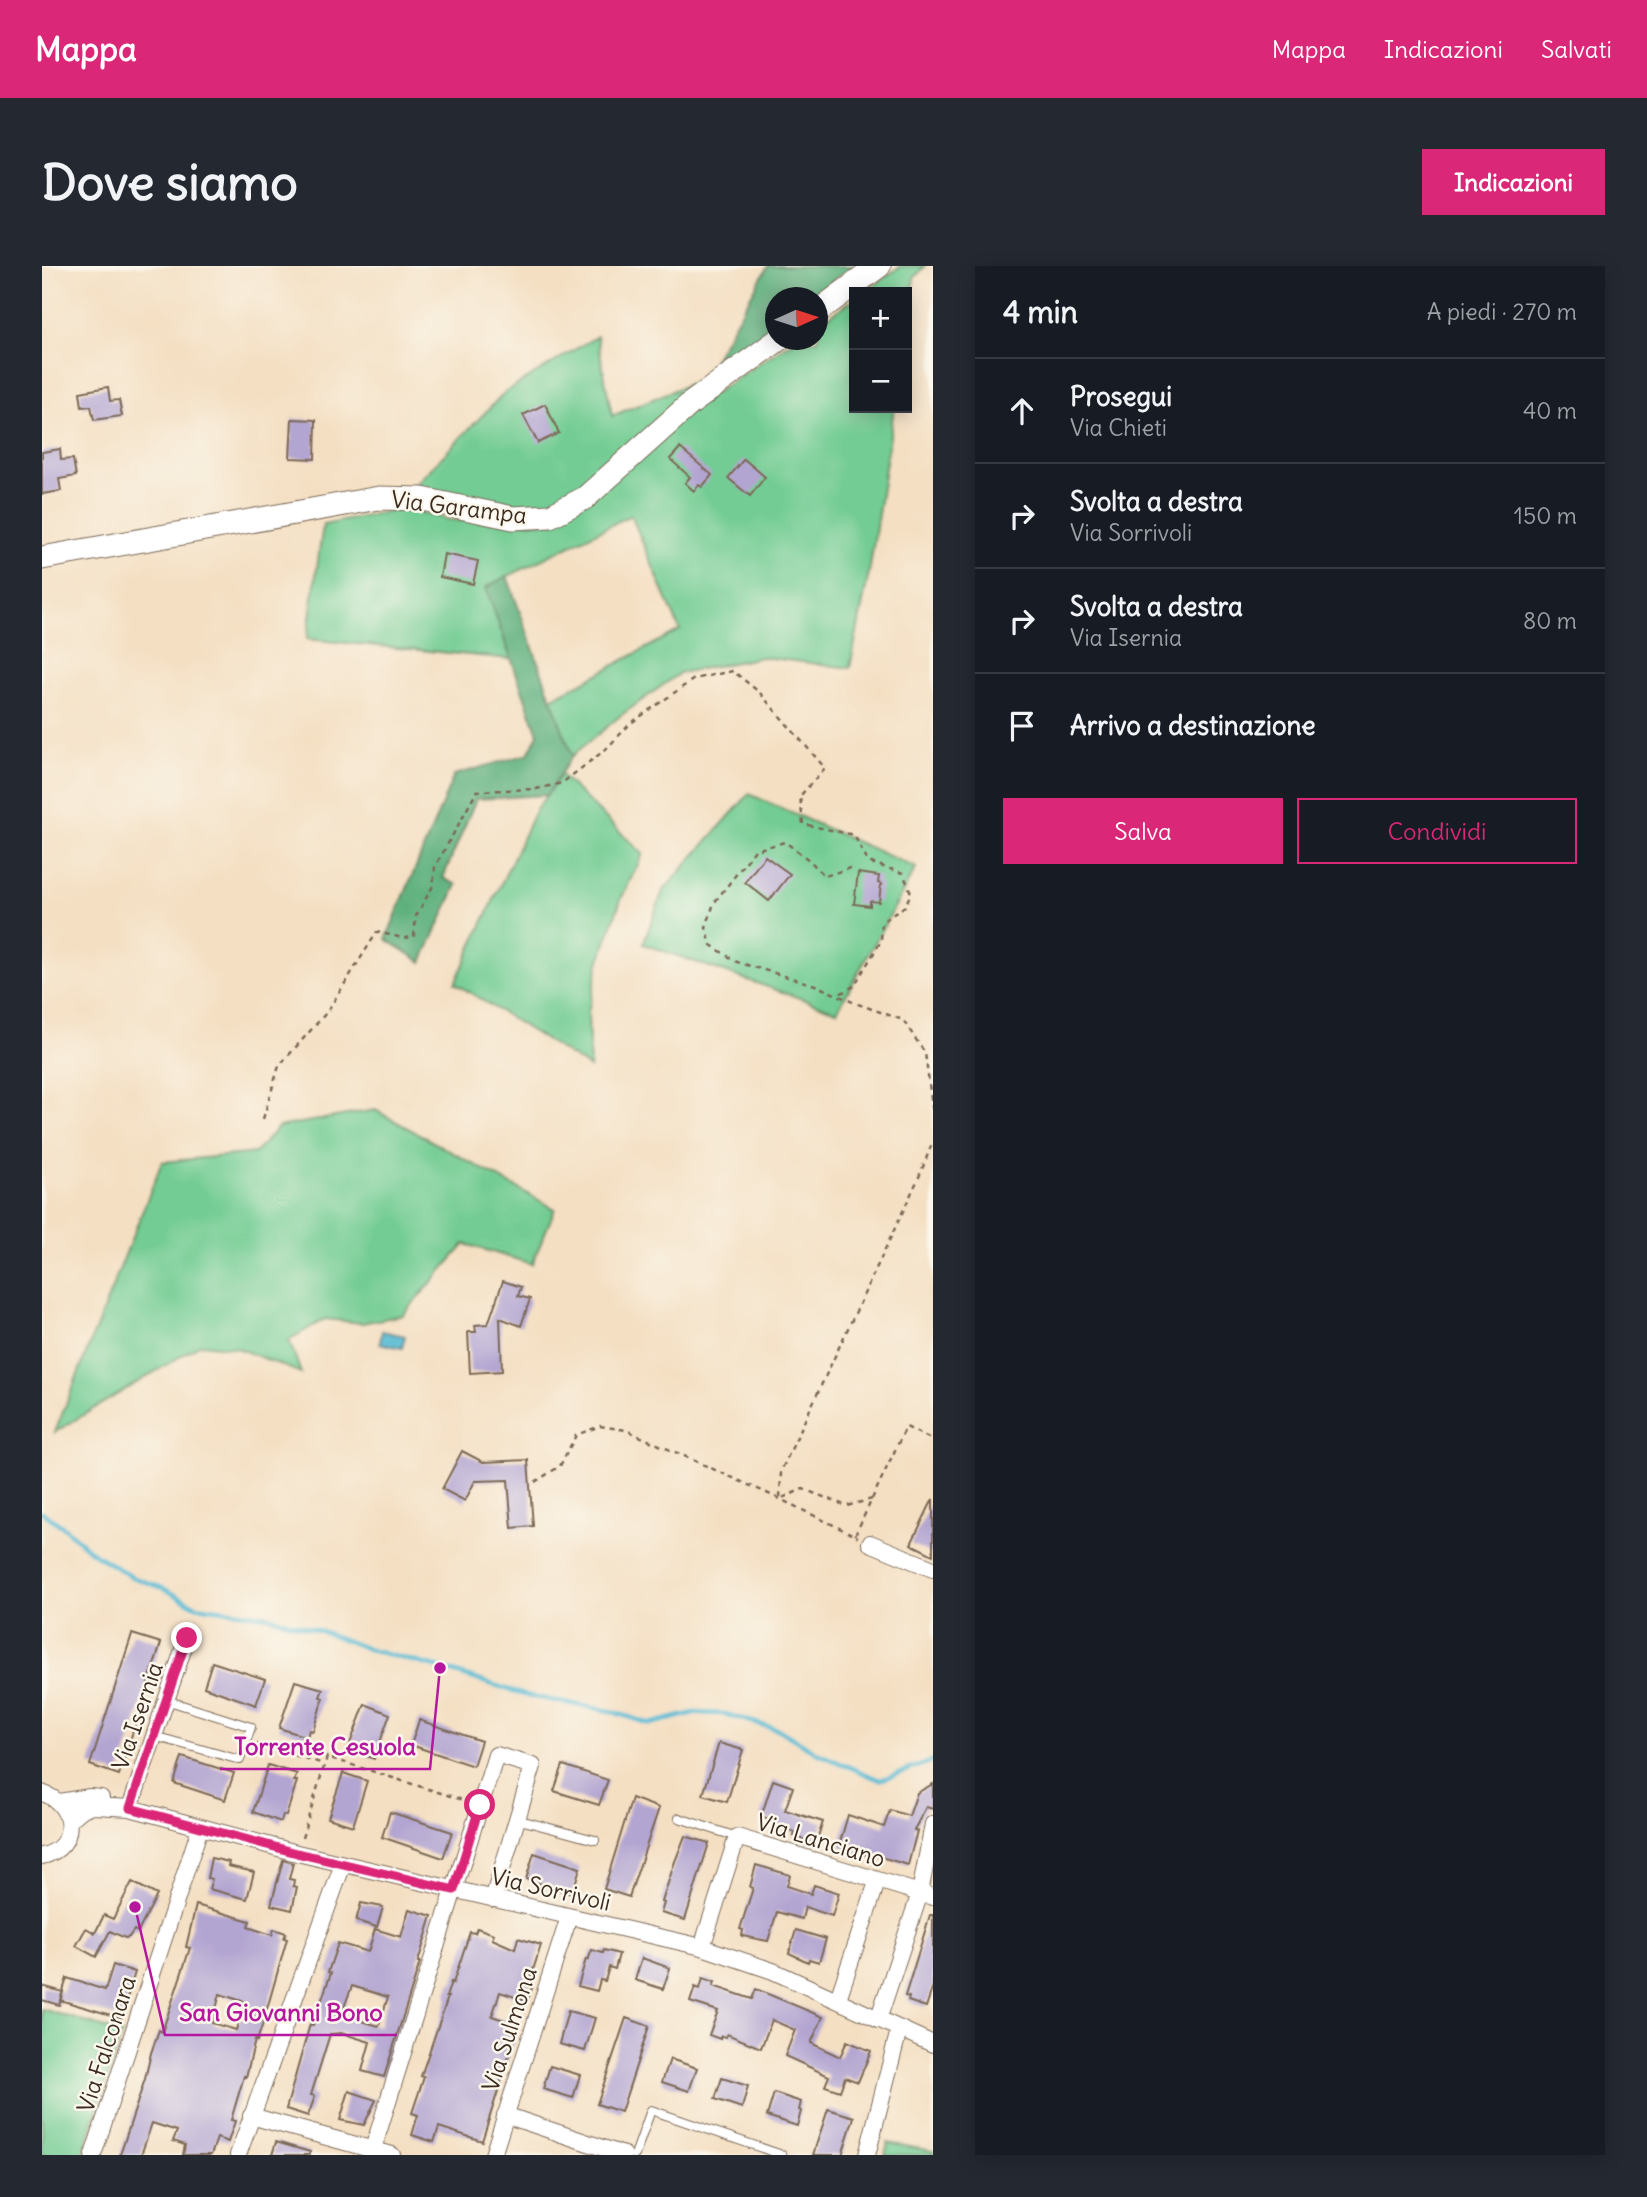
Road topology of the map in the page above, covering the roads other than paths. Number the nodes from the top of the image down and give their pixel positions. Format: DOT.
graph roads {
  1 [pos="879,266"];
  2 [pos="828,303"];
  3 [pos="765,349"];
  4 [pos="42,558"];
  5 [pos="870,1543"];
  6 [pos="933,1569"];
  7 [pos="187,1638"];
  8 [pos="166,1700"];
  9 [pos="154,1736"];
  10 [pos="42,1793"];
  11 [pos="60,1802"];
  12 [pos="130,1808"];
  13 [pos="679,1818"];
  14 [pos="516,1819"];
  15 [pos="69,1820"];
  16 [pos="933,1825"];
  17 [pos="200,1828"];
  18 [pos="737,1837"];
  19 [pos="595,1840"];
  20 [pos="42,1856"];
  21 [pos="343,1864"];
  22 [pos="877,1882"];
  23 [pos="454,1890"];
  24 [pos="926,1895"];
  25 [pos="492,1899"];
  26 [pos="569,1917"];
  27 [pos="702,1947"];
  28 [pos="838,1999"];
  29 [pos="878,2020"];
  30 [pos="899,2030"];
  31 [pos="933,2044"];
  32 [pos="505,2115"];
  33 [pos="251,2116"];
  34 [pos="373,2149"];
  35 [pos="93,2155"];
  36 [pos="238,2155"];
  37 [pos="392,2155"];
  38 [pos="493,2155"];
  39 [pos="624,2155"];
  40 [pos="635,2155"];
  41 [pos="782,2155"];
  42 [pos="867,2155"];
  1 -- 2 [label="street"];
  3 -- 4 [label="street, Via Garampa"];
  5 -- 6 [label="street"];
  7 -- 8 [label="street, Via Isernia"];
  8 -- 9 [label="street, Via Isernia"];
  8 -- 9 [label="lane"];
  9 -- 12 [label="street, Via Isernia"];
  10 -- 11 [label="street"];
  11 -- 12 [label="street"];
  11 -- 15 [label="street"];
  12 -- 15 [label="street, Via Sorrivoli"];
  12 -- 17 [label="street, Via Sorrivoli"];
  13 -- 18 [label="lane, Via Lanciano"];
  14 -- 19 [label="lane"];
  14 -- 23 [label="street"];
  14 -- 25 [label="street"];
  15 -- 20 [label="street"];
  16 -- 24 [label="street"];
  17 -- 21 [label="street, Via Sorrivoli"];
  17 -- 35 [label="street, Via Falconara"];
  18 -- 22 [label="street, Via Lanciano"];
  18 -- 27 [label="street, Via Lanciano"];
  21 -- 23 [label="street, Via Sorrivoli"];
  21 -- 33 [label="street"];
  22 -- 24 [label="street, Via Lanciano"];
  22 -- 28 [label="street"];
  23 -- 25 [label="street, Via Sorrivoli"];
  23 -- 34 [label="street"];
  24 -- 29 [label="street"];
  25 -- 26 [label="street, Via Sorrivoli"];
  26 -- 27 [label="street, Via Sorrivoli"];
  26 -- 32 [label="street, Via Sulmona"];
  27 -- 28 [label="street, Via Sorrivoli"];
  28 -- 29 [label="street, Via Sorrivoli"];
  29 -- 30 [label="street, Via Sorrivoli"];
  30 -- 31 [label="street, Via Sorrivoli"];
  30 -- 42 [label="street"];
  32 -- 38 [label="street, Via Sulmona"];
  32 -- 39 [label="street"];
  33 -- 34 [label="street"];
  33 -- 36 [label="street"];
  34 -- 37 [label="street"];
  40 -- 41 [label="lane"];
}
